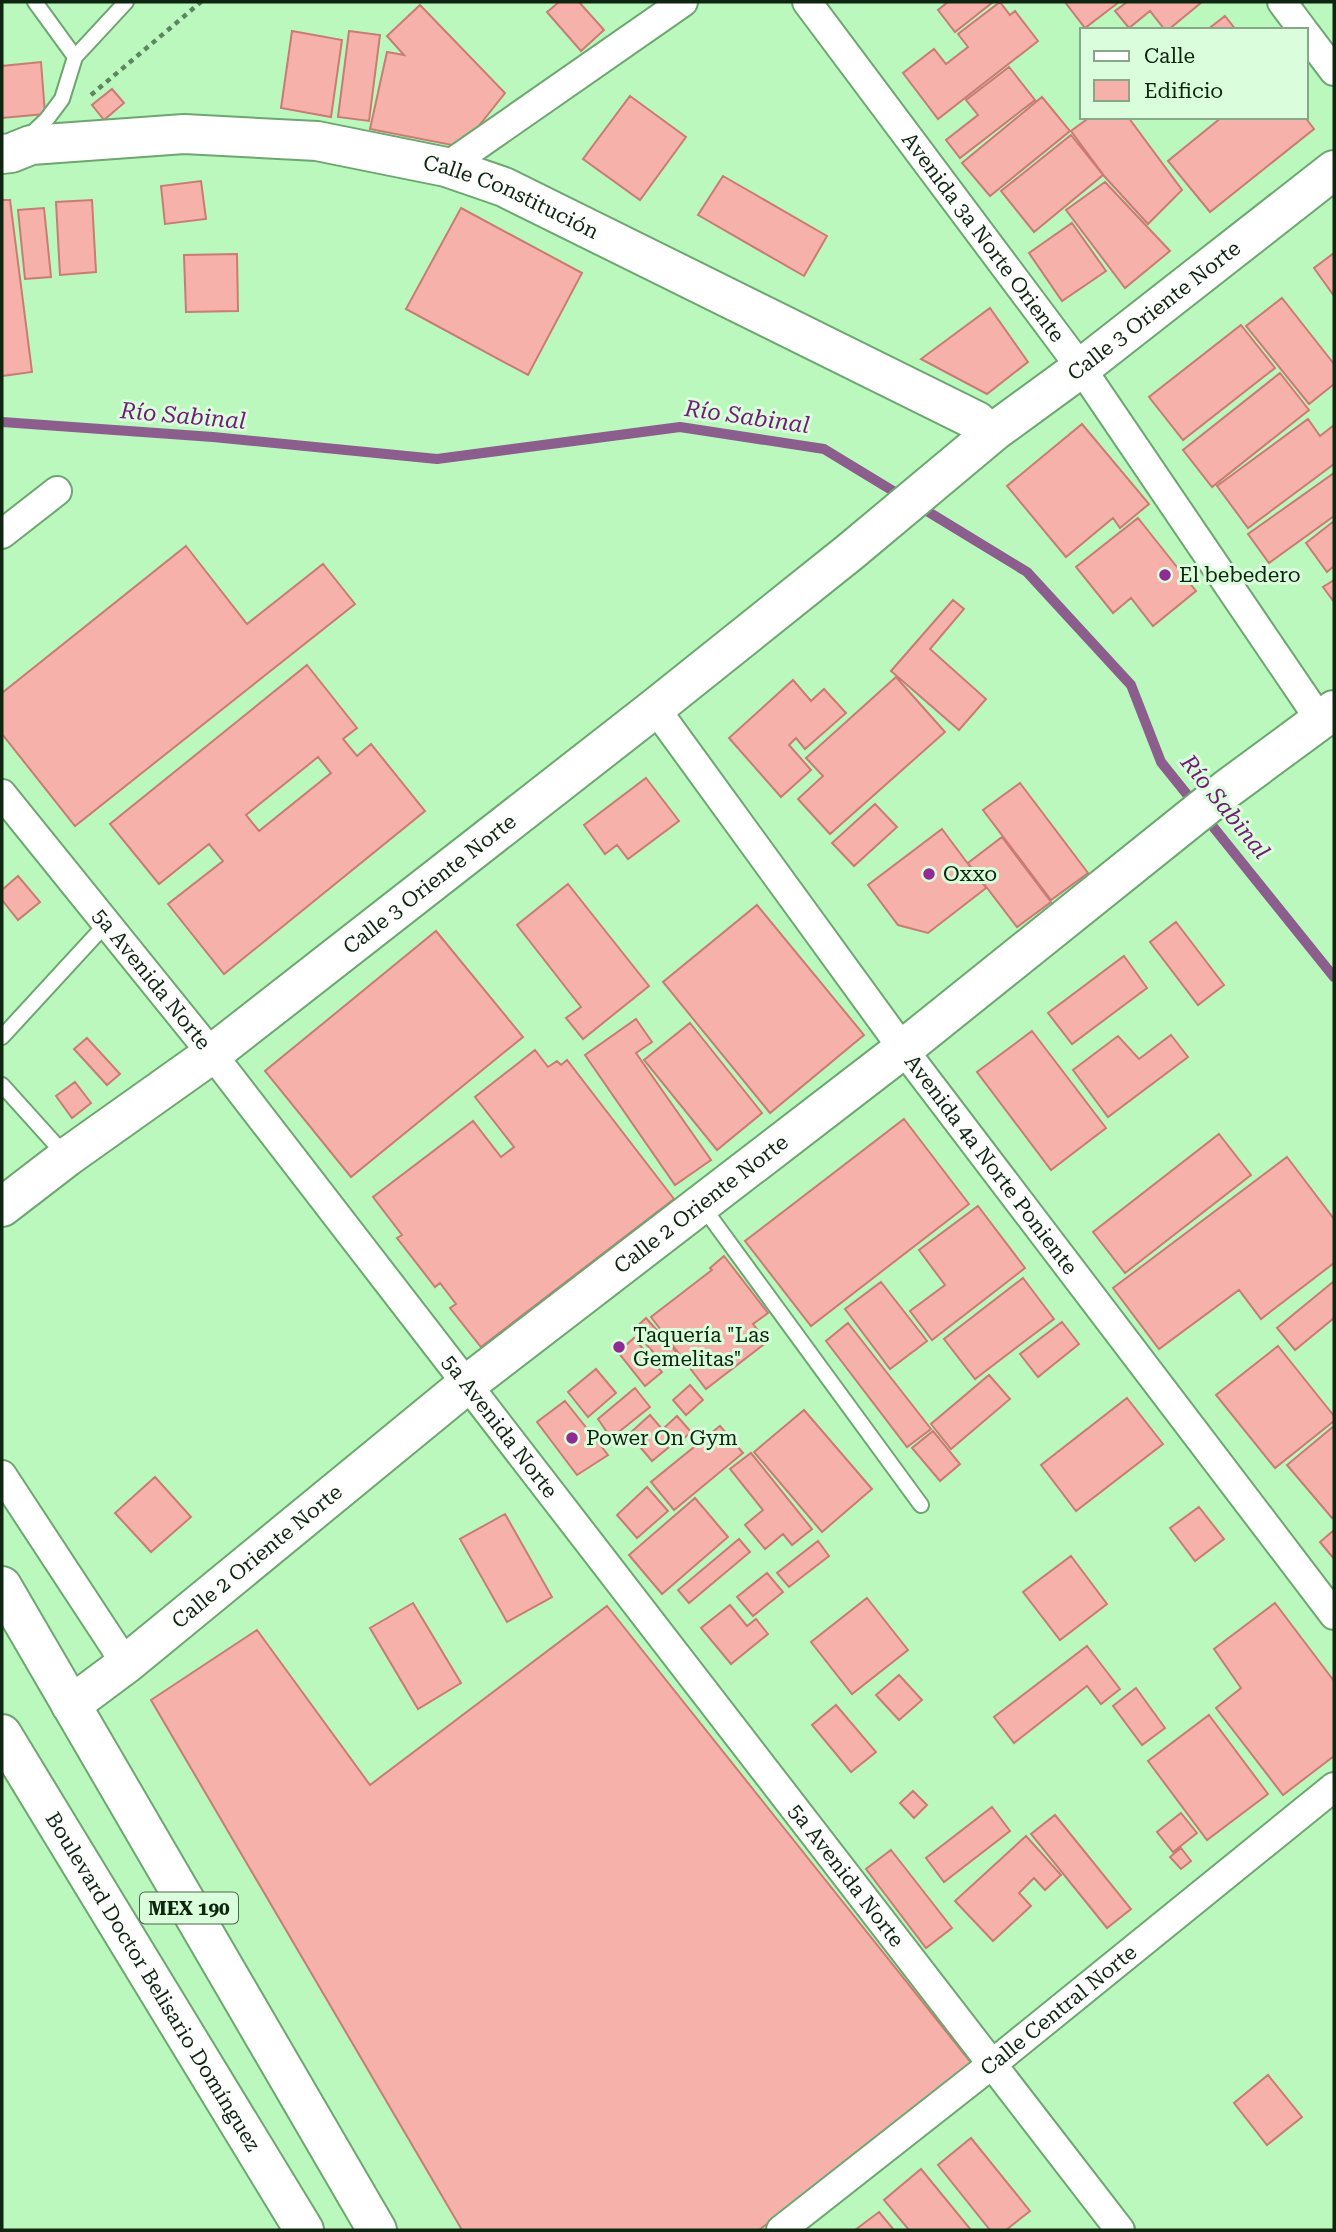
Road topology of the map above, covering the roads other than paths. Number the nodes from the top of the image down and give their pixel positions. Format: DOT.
graph roads {
  1 [pos="35,2"];
  2 [pos="126,2"];
  3 [pos="682,2"];
  4 [pos="807,2"];
  5 [pos="1282,2"];
  6 [pos="1302,28"];
  7 [pos="1308,37"];
  8 [pos="75,57"];
  9 [pos="1334,71"];
  10 [pos="6,153"];
  11 [pos="446,167"];
  12 [pos="1334,170"];
  13 [pos="1081,368"];
  14 [pos="974,437"];
  15 [pos="57,491"];
  16 [pos="2,534"];
  17 [pos="655,708"];
  18 [pos="1329,725"];
  19 [pos="2,794"];
  20 [pos="106,924"];
  21 [pos="2,1037"];
  22 [pos="903,1049"];
  23 [pos="212,1054"];
  24 [pos="2,1085"];
  25 [pos="67,1157"];
  26 [pos="701,1205"];
  27 [pos="2,1207"];
  28 [pos="466,1385"];
  29 [pos="2,1475"];
  30 [pos="921,1505"];
  31 [pos="2,1586"];
  32 [pos="1334,1615"];
  33 [pos="126,1664"];
  34 [pos="71,1705"];
  35 [pos="2,1734"];
  36 [pos="1334,1787"];
  37 [pos="991,2065"];
  38 [pos="304,2230"];
  39 [pos="377,2230"];
  40 [pos="780,2230"];
  41 [pos="1120,2230"];
  1 -- 8 [label="lane"];
  2 -- 8 [label="lane"];
  3 -- 11 [label="street"];
  4 -- 13 [label="street, Avenida 3a Norte Oriente"];
  5 -- 6 [label="street"];
  7 -- 9 [label="street"];
  8 -- 10 [label="lane"];
  10 -- 11 [label="main road, Calle Constitución"];
  11 -- 14 [label="main road, Calle Constitución"];
  12 -- 13 [label="main road, Calle 3 Oriente Norte"];
  13 -- 14 [label="main road, Calle 3 Oriente Norte"];
  13 -- 18 [label="street, Avenida 3a Norte Oriente"];
  14 -- 17 [label="main road, Calle 3 Oriente Norte"];
  15 -- 16 [label="street"];
  17 -- 22 [label="street, Avenida 4a Norte Poniente"];
  17 -- 23 [label="main road, Calle 3 Oriente Norte"];
  18 -- 22 [label="main road, Calle 2 Oriente Norte"];
  19 -- 20 [label="street, 5a Avenida Norte"];
  20 -- 21 [label="lane"];
  20 -- 23 [label="street, 5a Avenida Norte"];
  22 -- 26 [label="main road, Calle 2 Oriente Norte"];
  22 -- 32 [label="street, Avenida 4a Norte Poniente"];
  23 -- 25 [label="main road, Calle 3 Oriente Norte"];
  23 -- 28 [label="street, 5a Avenida Norte"];
  24 -- 25 [label="lane"];
  25 -- 27 [label="main road, Calle 3 Oriente Norte"];
  26 -- 28 [label="main road, Calle 2 Oriente Norte"];
  26 -- 30 [label="lane"];
  28 -- 33 [label="main road, Calle 2 Oriente Norte"];
  28 -- 37 [label="street, 5a Avenida Norte"];
  29 -- 33 [label="street"];
  31 -- 34 [label="main road, MEX 190"];
  33 -- 34 [label="main road, Calle 2 Oriente Norte"];
  34 -- 39 [label="main road, MEX 190"];
  35 -- 38 [label="main road, Boulevard Doctor Belisario Domínguez / MEX 190"];
  36 -- 37 [label="street, Calle Central Norte"];
  37 -- 40 [label="street, Calle Central Norte"];
  37 -- 41 [label="street, 5a Avenida Norte"];
}
